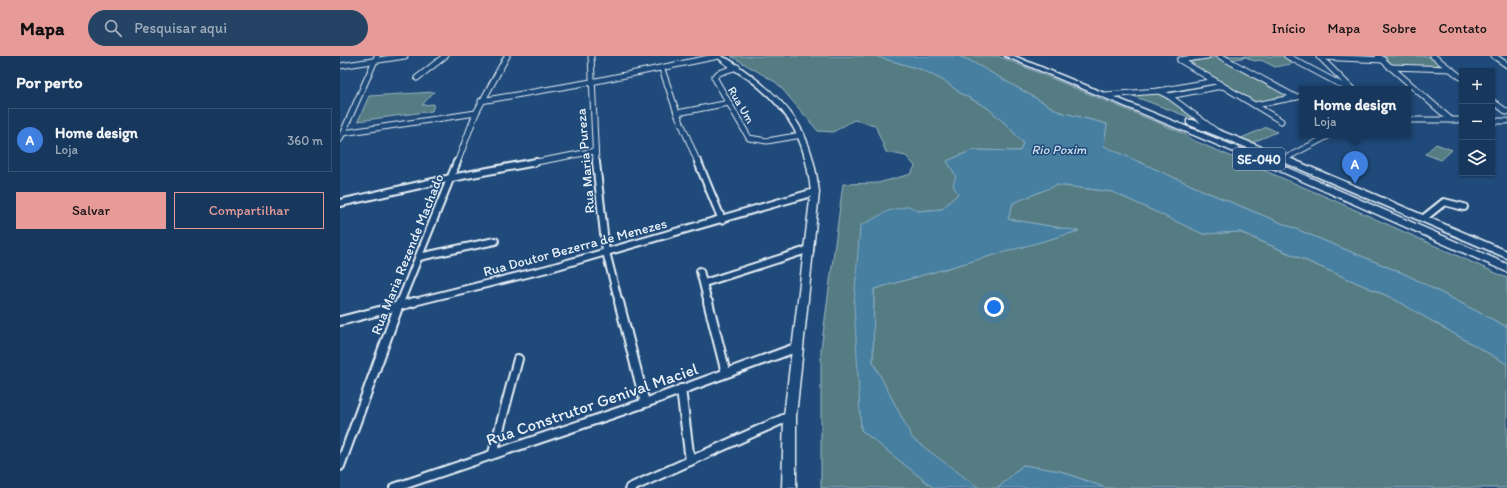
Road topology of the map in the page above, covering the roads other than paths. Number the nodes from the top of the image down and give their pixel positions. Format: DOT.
graph roads {
  1 [pos="405,56"];
  2 [pos="445,56"];
  3 [pos="506,56"];
  4 [pos="591,56"];
  5 [pos="719,56"];
  6 [pos="1008,56"];
  7 [pos="1021,56"];
  8 [pos="1207,56"];
  9 [pos="1220,56"];
  10 [pos="1287,56"];
  11 [pos="1319,56"];
  12 [pos="1378,56"];
  13 [pos="1433,56"];
  14 [pos="1494,56"];
  15 [pos="376,58"];
  16 [pos="1383,60"];
  17 [pos="1507,65"];
  18 [pos="340,66"];
  19 [pos="737,67"];
  20 [pos="1390,67"];
  21 [pos="1331,68"];
  22 [pos="662,69"];
  23 [pos="1312,69"];
  24 [pos="1451,69"];
  25 [pos="1459,76"];
  26 [pos="417,78"];
  27 [pos="1215,81"];
  28 [pos="591,82"];
  29 [pos="1222,86"];
  30 [pos="1346,86"];
  31 [pos="1348,86"];
  32 [pos="1159,91"];
  33 [pos="1118,94"];
  34 [pos="1106,95"];
  35 [pos="1169,96"];
  36 [pos="1299,96"];
  37 [pos="1295,97"];
  38 [pos="481,101"];
  39 [pos="729,103"];
  40 [pos="1495,103"];
  41 [pos="1255,105"];
  42 [pos="476,112"];
  43 [pos="1507,112"];
  44 [pos="677,113"];
  45 [pos="1411,120"];
  46 [pos="1451,120"];
  47 [pos="1459,120"];
  48 [pos="1281,121"];
  49 [pos="1495,121"];
  50 [pos="1507,121"];
  51 [pos="346,127"];
  52 [pos="340,128"];
  53 [pos="1208,129"];
  54 [pos="343,133"];
  55 [pos="1197,133"];
  56 [pos="1220,134"];
  57 [pos="802,135"];
  58 [pos="1324,138"];
  59 [pos="340,139"];
  60 [pos="595,151"];
  61 [pos="1284,159"];
  62 [pos="451,178"];
  63 [pos="815,192"];
  64 [pos="340,203"];
  65 [pos="1464,207"];
  66 [pos="1424,218"];
  67 [pos="722,220"];
  68 [pos="1416,226"];
  69 [pos="495,240"];
  70 [pos="810,249"];
  71 [pos="606,252"];
  72 [pos="1507,255"];
  73 [pos="419,257"];
  74 [pos="1507,263"];
  75 [pos="1507,268"];
  76 [pos="700,271"];
  77 [pos="704,284"];
  78 [pos="399,305"];
  79 [pos="340,321"];
  80 [pos="798,347"];
  81 [pos="518,358"];
  82 [pos="726,373"];
  83 [pos="681,389"];
  84 [pos="645,403"];
  85 [pos="790,416"];
  86 [pos="493,453"];
  87 [pos="690,461"];
  88 [pos="340,466"];
  89 [pos="394,488"];
  90 [pos="630,488"];
  91 [pos="790,488"];
  1 -- 15 [label="street"];
  2 -- 26 [label="street"];
  3 -- 38 [label="street, Rua Maria Rezende Machado"];
  4 -- 28 [label="street, Rua Maria Pureza"];
  5 -- 19 [label="street"];
  5 -- 22 [label="street"];
  6 -- 34 [label="main road, SE-040"];
  7 -- 33 [label="main road, SE-040"];
  8 -- 27 [label="street"];
  9 -- 37 [label="street"];
  10 -- 23 [label="street"];
  11 -- 16 [label="street"];
  11 -- 21 [label="street"];
  12 -- 16 [label="street"];
  13 -- 24 [label="street"];
  14 -- 17 [label="street"];
  15 -- 18 [label="street"];
  15 -- 51 [label="street"];
  16 -- 20 [label="street"];
  19 -- 39 [label="street, Rua Um"];
  19 -- 57 [label="street"];
  20 -- 24 [label="street"];
  20 -- 46 [label="street"];
  21 -- 23 [label="street"];
  21 -- 31 [label="street"];
  22 -- 28 [label="street"];
  22 -- 44 [label="street"];
  23 -- 30 [label="street"];
  24 -- 25 [label="street"];
  27 -- 29 [label="street"];
  27 -- 32 [label="street"];
  28 -- 38 [label="street"];
  28 -- 60 [label="street, Rua Maria Pureza"];
  29 -- 35 [label="street"];
  29 -- 41 [label="street"];
  32 -- 33 [label="street"];
  32 -- 35 [label="street"];
  33 -- 34 [label="street"];
  33 -- 53 [label="main road, SE-040"];
  34 -- 55 [label="main road, SE-040"];
  35 -- 56 [label="street"];
  36 -- 37 [label="street"];
  37 -- 41 [label="street"];
  38 -- 42 [label="street, Rua Maria Rezende Machado"];
  39 -- 44 [label="street"];
  39 -- 57 [label="street, Rua Um"];
  40 -- 43 [label="street"];
  41 -- 48 [label="street"];
  42 -- 54 [label="street"];
  42 -- 62 [label="street, Rua Maria Rezende Machado"];
  44 -- 67 [label="street"];
  45 -- 46 [label="street"];
  46 -- 47 [label="street"];
  49 -- 50 [label="street"];
  51 -- 52 [label="street"];
  51 -- 54 [label="street"];
  53 -- 55 [label="main road"];
  53 -- 56 [label="main road, SE-040"];
  54 -- 59 [label="street"];
  55 -- 68 [label="main road, SE-040"];
  56 -- 61 [label="main road, SE-040"];
  57 -- 63 [label="street"];
  58 -- 61 [label="street"];
  60 -- 62 [label="street"];
  60 -- 71 [label="street, Rua Maria Pureza"];
  61 -- 66 [label="main road, SE-040"];
  62 -- 64 [label="street"];
  62 -- 73 [label="street, Rua Maria Rezende Machado"];
  63 -- 67 [label="street, Rua Doutor Bezerra de Menezes"];
  63 -- 70 [label="street"];
  65 -- 66 [label="street"];
  66 -- 72 [label="main road, SE-040"];
  67 -- 71 [label="street, Rua Doutor Bezerra de Menezes"];
  68 -- 74 [label="main road"];
  68 -- 75 [label="main road, SE-040"];
  69 -- 73 [label="street"];
  70 -- 77 [label="street"];
  70 -- 80 [label="street"];
  71 -- 78 [label="street, Rua Doutor Bezerra de Menezes"];
  71 -- 84 [label="street, Rua Maria Pureza"];
  73 -- 78 [label="street, Rua Maria Rezende Machado"];
  76 -- 77 [label="street"];
  77 -- 82 [label="street"];
  78 -- 79 [label="street, Rua Doutor Bezerra de Menezes"];
  78 -- 88 [label="street, Rua Maria Rezende Machado"];
  80 -- 82 [label="street, Rua Construtor Genival Maciel"];
  80 -- 85 [label="street"];
  81 -- 86 [label="street"];
  82 -- 83 [label="street, Rua Construtor Genival Maciel"];
  83 -- 84 [label="street, Rua Construtor Genival Maciel"];
  83 -- 87 [label="street"];
  84 -- 86 [label="street, Rua Construtor Genival Maciel"];
  85 -- 87 [label="street"];
  85 -- 91 [label="street"];
  86 -- 89 [label="street, Rua Construtor Genival Maciel"];
  87 -- 90 [label="street"];
}
